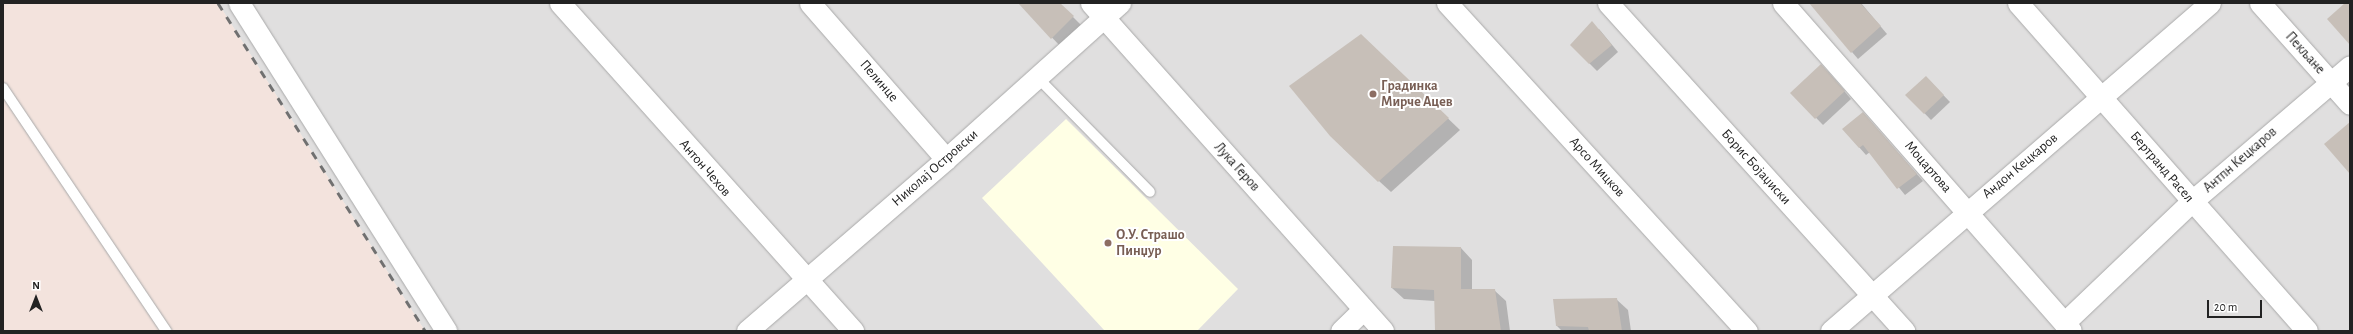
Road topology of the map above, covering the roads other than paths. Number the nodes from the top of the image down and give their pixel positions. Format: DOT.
graph roads {
  1 [pos="239,3"];
  2 [pos="560,3"];
  3 [pos="810,3"];
  4 [pos="1120,3"];
  5 [pos="1448,3"];
  6 [pos="1608,3"];
  7 [pos="1783,3"];
  8 [pos="2018,3"];
  9 [pos="2210,3"];
  10 [pos="2260,3"];
  11 [pos="1097,10"];
  12 [pos="2350,66"];
  13 [pos="1037,77"];
  14 [pos="2331,82"];
  15 [pos="3,88"];
  16 [pos="2102,97"];
  17 [pos="2350,104"];
  18 [pos="946,159"];
  19 [pos="1150,192"];
  20 [pos="2191,202"];
  21 [pos="1967,211"];
  22 [pos="806,278"];
  23 [pos="1872,296"];
  24 [pos="1364,310"];
  25 [pos="2068,327"];
  26 [pos="166,331"];
  27 [pos="446,331"];
  28 [pos="747,331"];
  29 [pos="853,331"];
  30 [pos="1341,331"];
  31 [pos="1383,331"];
  32 [pos="1747,331"];
  33 [pos="1831,331"];
  34 [pos="1904,331"];
  35 [pos="2307,331"];
  1 -- 27 [label="street"];
  2 -- 22 [label="street, Антон Чехов"];
  3 -- 18 [label="street, Пелинце"];
  4 -- 11 [label="street, Николај Островски"];
  5 -- 32 [label="street, Арсо Мицков"];
  6 -- 23 [label="street, Борис Бојаџиски"];
  7 -- 21 [label="street, Моцартова"];
  8 -- 16 [label="street, Бертранд Расел"];
  9 -- 16 [label="street, Андон Кецкаров"];
  10 -- 14 [label="street, Пекљане"];
  11 -- 13 [label="street, Николај Островски"];
  11 -- 24 [label="street, Лука Геров"];
  12 -- 14 [label="street, Антпн Кецкаров"];
  13 -- 18 [label="street, Николај Островски"];
  13 -- 19 [label="lane"];
  14 -- 17 [label="street, Пекљане"];
  14 -- 20 [label="street, Антпн Кецкаров"];
  15 -- 26 [label="lane"];
  16 -- 20 [label="street, Бертранд Расел"];
  16 -- 21 [label="street, Андон Кецкаров"];
  18 -- 22 [label="street, Николај Островски"];
  20 -- 25 [label="street, Антпн Кецкаров"];
  20 -- 35 [label="street, Бертранд Расел"];
  21 -- 23 [label="street, Андон Кецкаров"];
  21 -- 25 [label="street, Моцартова"];
  22 -- 28 [label="street, Николај Островски"];
  22 -- 29 [label="street, Антон Чехов"];
  23 -- 33 [label="street, Андон Кецкаров"];
  23 -- 34 [label="street, Борис Бојаџиски"];
  24 -- 30 [label="street"];
  24 -- 31 [label="street, Лука Геров"];
}
